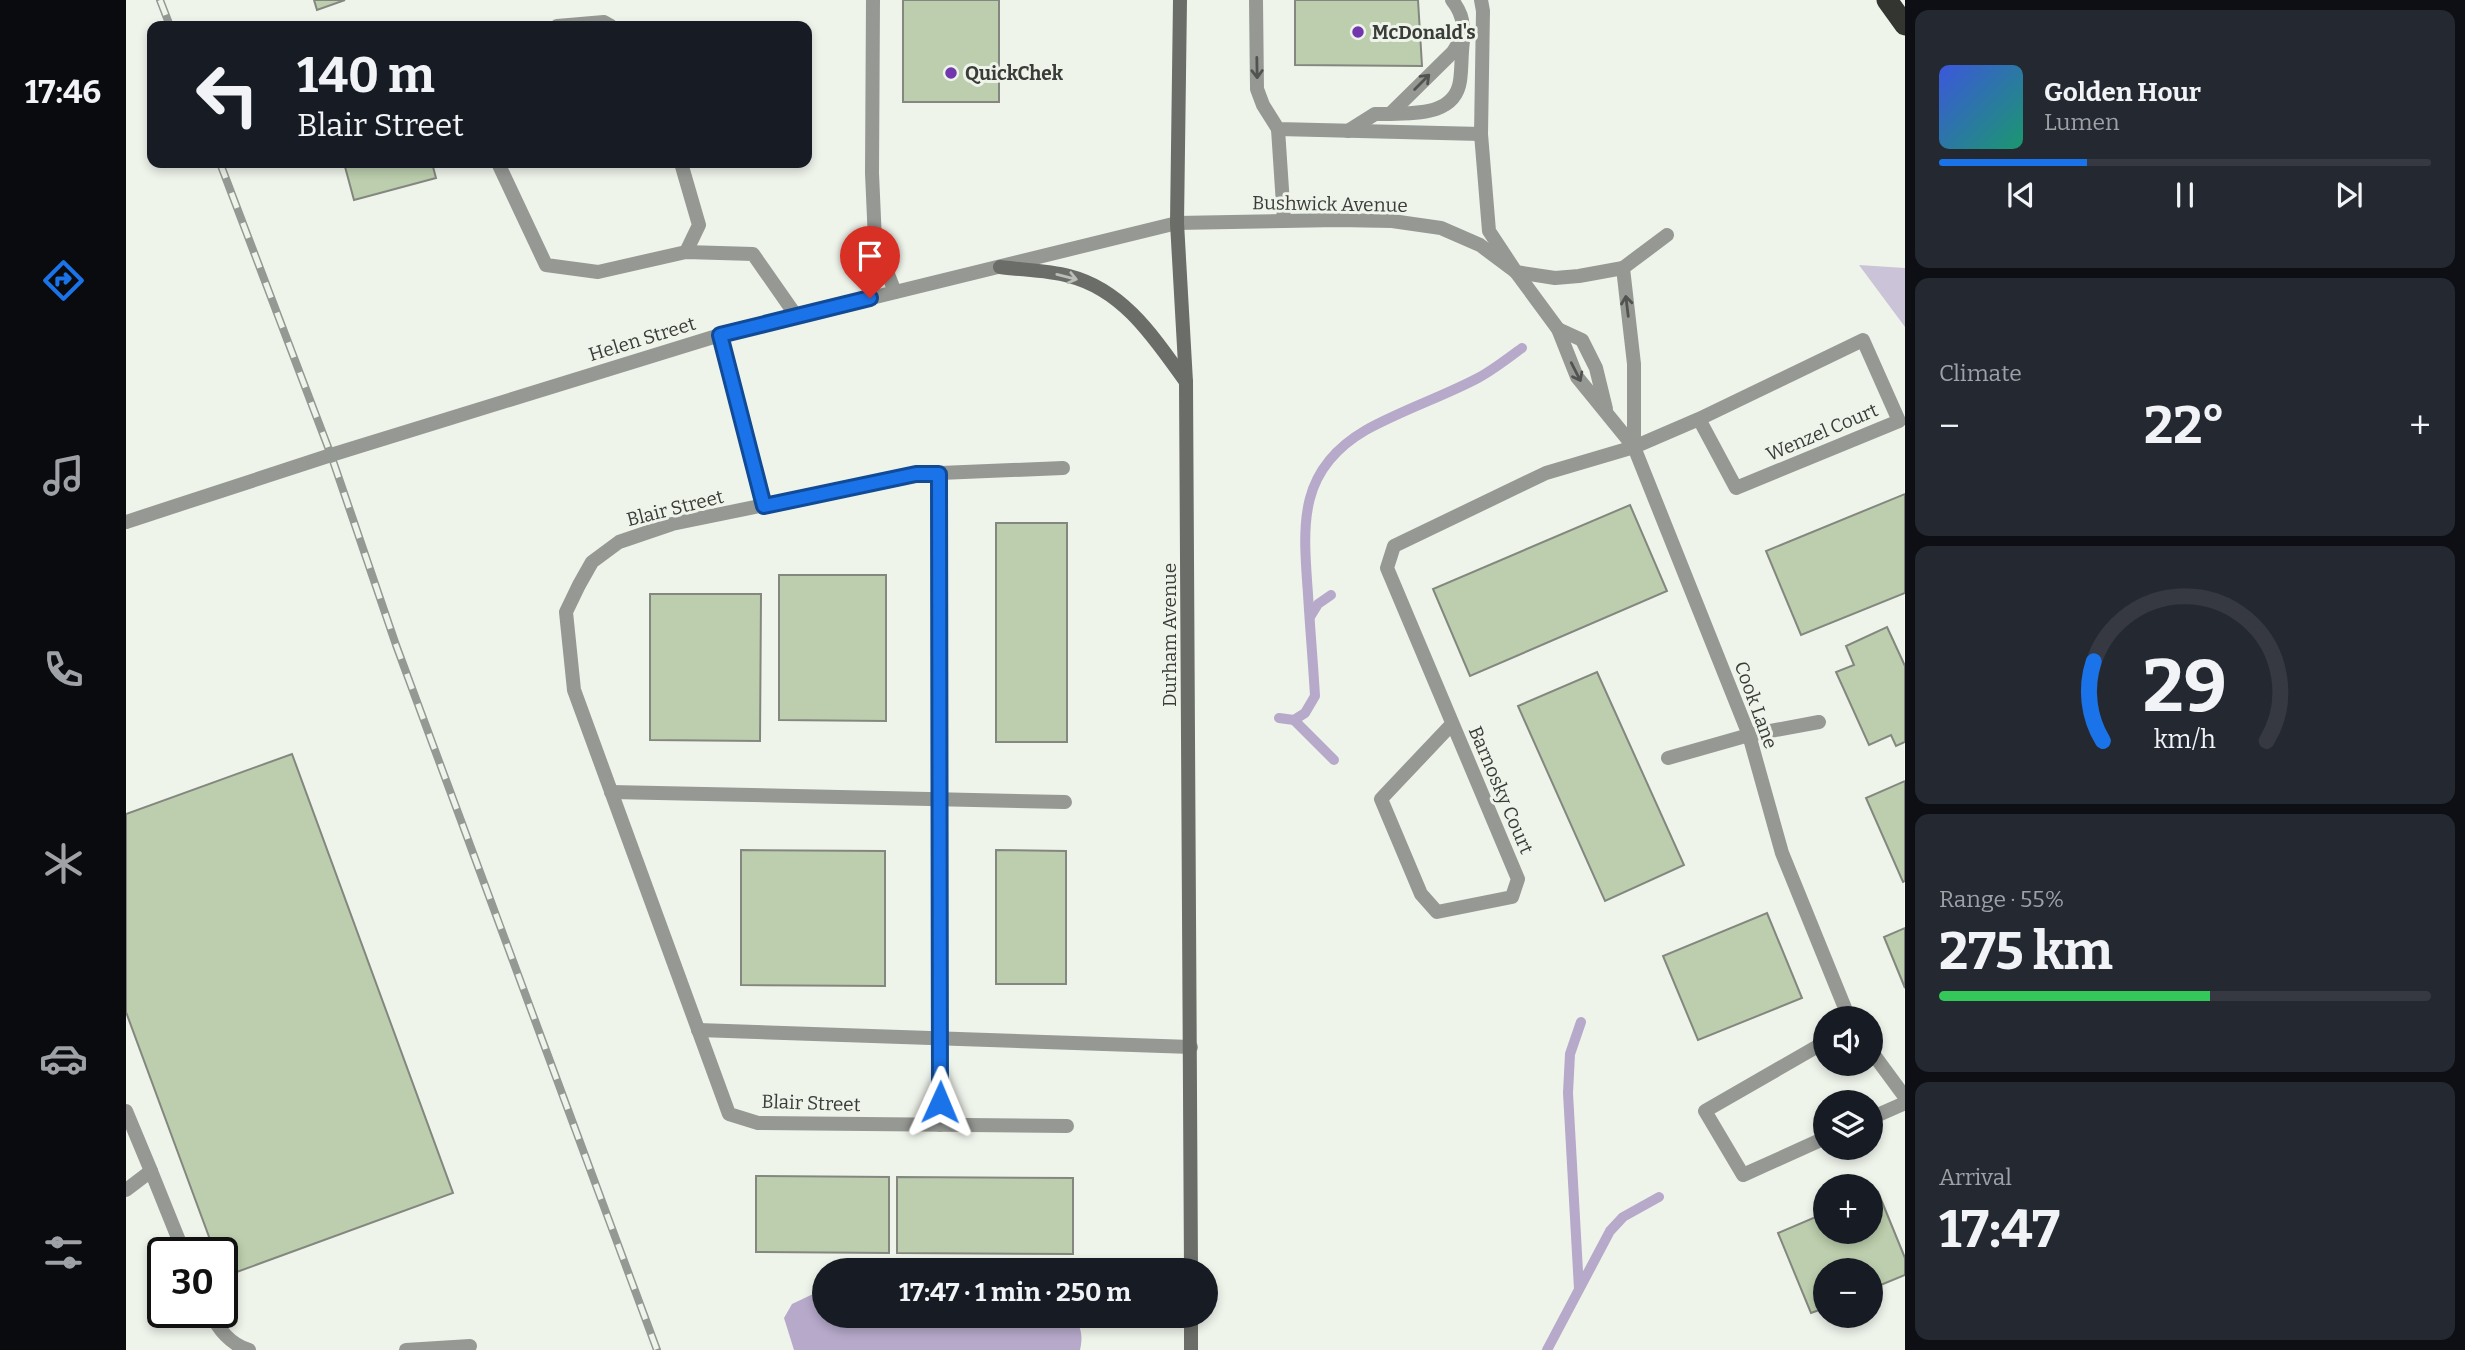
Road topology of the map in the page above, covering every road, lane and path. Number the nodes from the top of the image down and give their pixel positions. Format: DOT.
graph roads {
  1 [pos="873,0"];
  2 [pos="1180,0"];
  3 [pos="1256,0"];
  4 [pos="1452,0"];
  5 [pos="1481,0"];
  6 [pos="1887,0"];
  7 [pos="1905,26"];
  8 [pos="1464,27"];
  9 [pos="1391,114"];
  10 [pos="1278,130"];
  11 [pos="1348,131"];
  12 [pos="1481,134"];
  13 [pos="500,168"];
  14 [pos="682,168"];
  15 [pos="1284,220"];
  16 [pos="1177,223"];
  17 [pos="1667,235"];
  18 [pos="686,252"];
  19 [pos="1000,267"];
  20 [pos="1623,268"];
  21 [pos="1516,272"];
  22 [pos="895,292"];
  23 [pos="797,317"];
  24 [pos="1558,329"];
  25 [pos="720,335"];
  26 [pos="1186,382"];
  27 [pos="1606,414"];
  28 [pos="1699,419"];
  29 [pos="1634,447"];
  30 [pos="1063,468"];
  31 [pos="939,474"];
  32 [pos="764,506"];
  33 [pos="126,522"];
  34 [pos="1819,722"];
  35 [pos="1452,724"];
  36 [pos="1749,735"];
  37 [pos="1668,758"];
  38 [pos="611,792"];
  39 [pos="940,798"];
  40 [pos="1065,802"];
  41 [pos="1844,1006"];
  42 [pos="698,1030"];
  43 [pos="941,1037"];
  44 [pos="1191,1047"];
  45 [pos="1813,1049"];
  46 [pos="1883,1067"];
  47 [pos="1905,1097"];
  48 [pos="1905,1103"];
  49 [pos="126,1111"];
  50 [pos="1883,1113"];
  51 [pos="940,1125"];
  52 [pos="1067,1126"];
  53 [pos="1813,1144"];
  54 [pos="151,1171"];
  55 [pos="126,1190"];
  56 [pos="178,1237"];
  57 [pos="1191,1258"];
  58 [pos="218,1328"];
  59 [pos="1191,1328"];
  60 [pos="470,1346"];
  61 [pos="249,1350"];
  62 [pos="406,1350"];
  63 [pos="1191,1350"];
  1 -- 22 [label="street"];
  2 -- 16 [label="main road, Durham Avenue"];
  3 -- 10 [label="street, one-way"];
  4 -- 8 [label="street"];
  5 -- 12 [label="street"];
  6 -- 7 [label="highway"];
  9 -- 8 [label="street, one-way"];
  8 -- 9 [label="street"];
  9 -- 11 [label="street"];
  10 -- 11 [label="street"];
  10 -- 15 [label="street"];
  11 -- 12 [label="street"];
  12 -- 21 [label="street"];
  13 -- 18 [label="street"];
  14 -- 18 [label="street"];
  15 -- 16 [label="street, Bushwick Avenue"];
  15 -- 21 [label="street, Bushwick Avenue"];
  16 -- 19 [label="street, Helen Street"];
  16 -- 26 [label="main road, Durham Avenue"];
  17 -- 20 [label="street, Bushwick Avenue"];
  18 -- 23 [label="street"];
  19 -- 22 [label="street, Helen Street"];
  19 -- 26 [label="main road, one-way"];
  20 -- 21 [label="street, Bushwick Avenue"];
  29 -- 20 [label="street, one-way"];
  21 -- 24 [label="street, Cook Lane"];
  22 -- 23 [label="street, Helen Street"];
  23 -- 25 [label="street, Helen Street"];
  24 -- 27 [label="street, Cook Lane, one-way"];
  24 -- 27 [label="street, Cook Lane"];
  25 -- 32 [label="street"];
  25 -- 33 [label="street, Helen Street"];
  26 -- 44 [label="main road, Durham Avenue"];
  27 -- 29 [label="street, Cook Lane"];
  28 -- 28 [label="street, Wenzel Court"];
  28 -- 29 [label="street, Barnosky Court"];
  29 -- 35 [label="street, Barnosky Court"];
  29 -- 36 [label="street, Cook Lane"];
  30 -- 31 [label="street, Blair Street"];
  31 -- 32 [label="street, Blair Street"];
  31 -- 39 [label="street"];
  32 -- 38 [label="street, Blair Street"];
  34 -- 36 [label="street"];
  35 -- 35 [label="street, Barnosky Court"];
  36 -- 37 [label="street"];
  36 -- 41 [label="street, Cook Lane"];
  38 -- 39 [label="street"];
  38 -- 42 [label="street, Blair Street"];
  39 -- 40 [label="street"];
  39 -- 43 [label="street"];
  42 -- 43 [label="street"];
  42 -- 51 [label="street, Blair Street"];
  43 -- 44 [label="street"];
  43 -- 51 [label="street"];
  44 -- 57 [label="main road, Durham Avenue"];
  45 -- 53 [label="street"];
  46 -- 47 [label="street"];
  48 -- 50 [label="street"];
  49 -- 54 [label="street"];
  51 -- 52 [label="street, Blair Street"];
  54 -- 55 [label="street"];
  54 -- 56 [label="street"];
  58 -- 61 [label="street"];
  59 -- 63 [label="main road"];
  60 -- 62 [label="street"];
}
